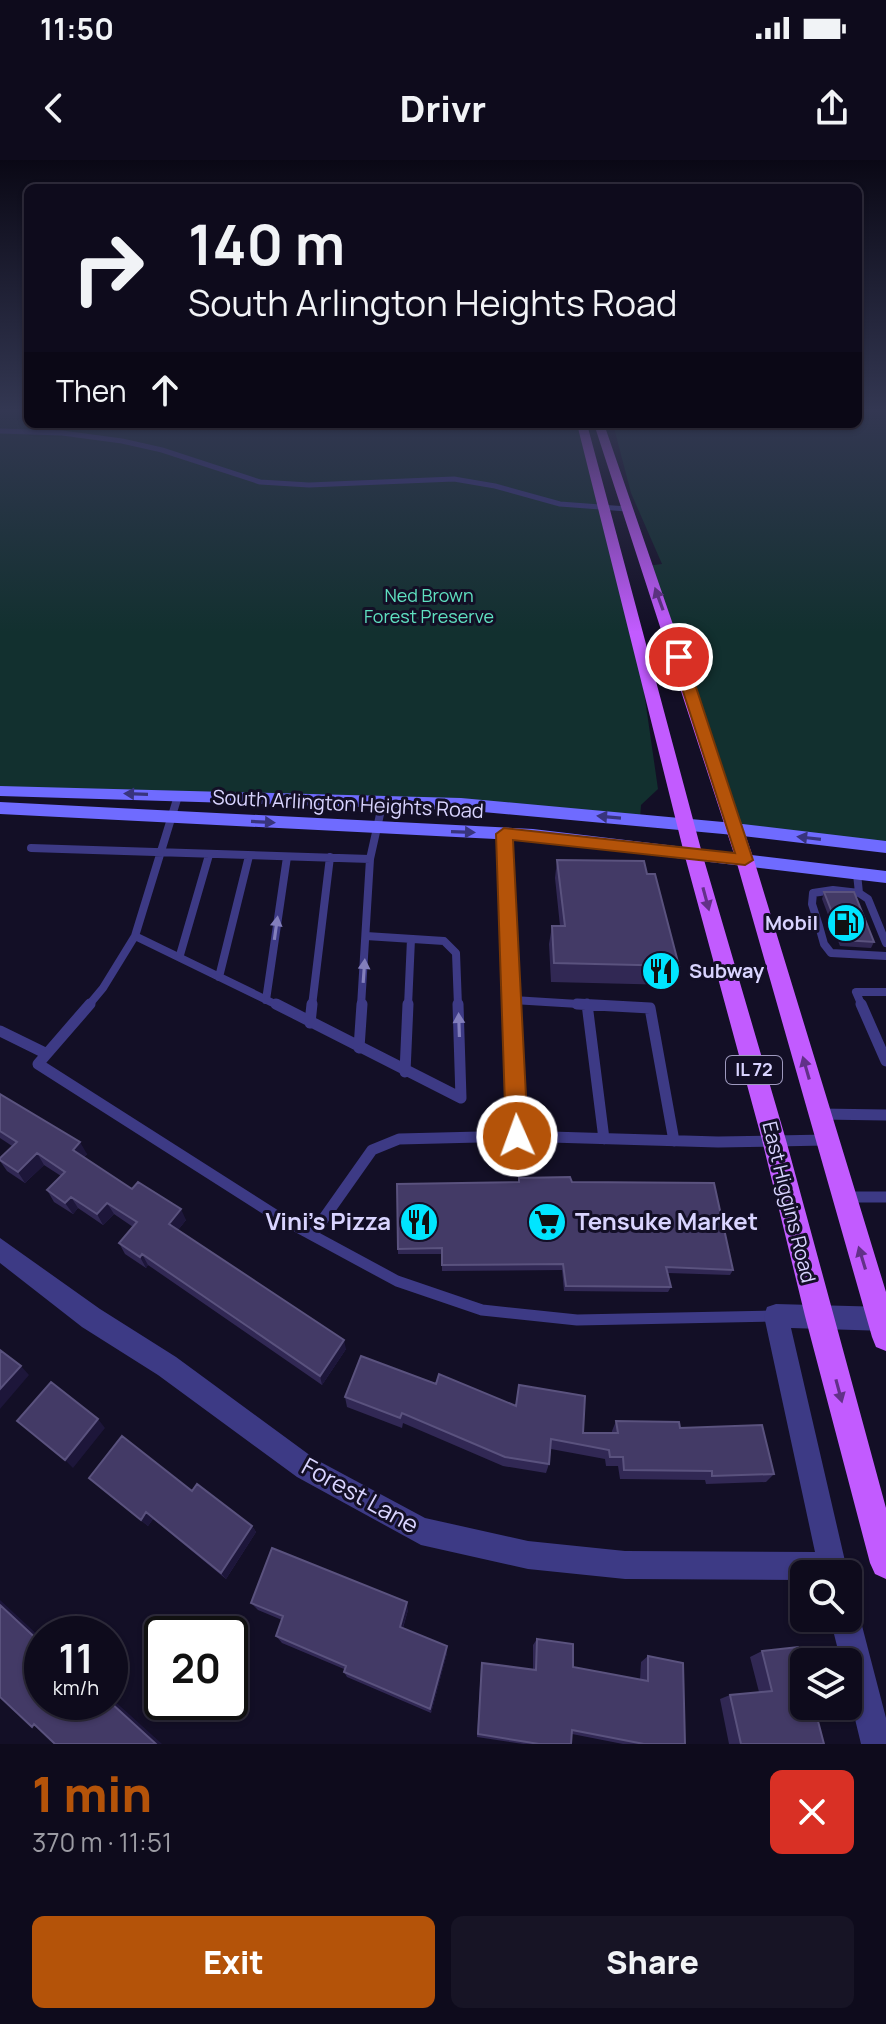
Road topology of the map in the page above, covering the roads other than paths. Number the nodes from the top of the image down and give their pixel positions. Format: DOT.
graph roads {
  1 [pos="293,484"];
  2 [pos="366,484"];
  3 [pos="495,484"];
  4 [pos="598,484"];
  5 [pos="619,484"];
  6 [pos="604,509"];
  7 [pos="627,509"];
  8 [pos="0,791"];
  9 [pos="178,796"];
  10 [pos="383,801"];
  11 [pos="0,808"];
  12 [pos="174,817"];
  13 [pos="686,824"];
  14 [pos="377,828"];
  15 [pos="734,829"];
  16 [pos="504,834"];
  17 [pos="886,847"];
  18 [pos="31,848"];
  19 [pos="163,850"];
  20 [pos="693,853"];
  21 [pos="209,855"];
  22 [pos="249,856"];
  23 [pos="287,857"];
  24 [pos="330,857"];
  25 [pos="370,859"];
  26 [pos="745,860"];
  27 [pos="886,877"];
  28 [pos="858,883"];
  29 [pos="764,925"];
  30 [pos="819,926"];
  31 [pos="135,936"];
  32 [pos="366,936"];
  33 [pos="411,939"];
  34 [pos="886,943"];
  35 [pos="180,955"];
  36 [pos="886,956"];
  37 [pos="219,977"];
  38 [pos="886,992"];
  39 [pos="266,1000"];
  40 [pos="513,1000"];
  41 [pos="587,1004"];
  42 [pos="310,1023"];
  43 [pos="0,1031"];
  44 [pos="882,1042"];
  45 [pos="359,1048"];
  46 [pos="45,1053"];
  47 [pos="886,1061"];
  48 [pos="405,1072"];
  49 [pos="819,1114"];
  50 [pos="886,1115"];
  51 [pos="517,1136"];
  52 [pos="604,1139"];
  53 [pos="774,1140"];
  54 [pos="826,1140"];
  55 [pos="674,1141"];
  56 [pos="843,1197"];
  57 [pos="886,1197"];
  58 [pos="312,1235"];
  59 [pos="0,1249"];
  60 [pos="776,1316"];
  61 [pos="818,1316"];
  62 [pos="884,1325"];
  63 [pos="831,1560"];
  64 [pos="886,1563"];
  65 [pos="790,1569"];
  66 [pos="849,1632"];
  67 [pos="877,1744"];
  1 -- 2 [label="lane"];
  3 -- 6 [label="lane"];
  4 -- 6 [label="main road, East Higgins Road / IL 72"];
  5 -- 7 [label="main road, IL 72"];
  6 -- 7 [label="lane"];
  6 -- 13 [label="main road, East Higgins Road / IL 72"];
  15 -- 7 [label="main road, IL 72, one-way"];
  9 -- 8 [label="main road, South Arlington Heights Road, one-way"];
  9 -- 10 [label="main road, South Arlington Heights Road"];
  9 -- 12 [label="lane"];
  13 -- 10 [label="main road, South Arlington Heights Road, one-way"];
  10 -- 14 [label="lane"];
  11 -- 12 [label="main road, South Arlington Heights Road"];
  12 -- 14 [label="main road, South Arlington Heights Road, one-way"];
  12 -- 19 [label="lane"];
  13 -- 15 [label="main road, South Arlington Heights Road"];
  13 -- 20 [label="main road, East Higgins Road / IL 72"];
  14 -- 16 [label="main road, South Arlington Heights Road, one-way"];
  14 -- 25 [label="lane"];
  17 -- 15 [label="main road, South Arlington Heights Road, one-way"];
  15 -- 26 [label="main road, IL 72"];
  16 -- 20 [label="main road, South Arlington Heights Road"];
  16 -- 40 [label="lane"];
  18 -- 19 [label="lane"];
  19 -- 21 [label="lane"];
  19 -- 31 [label="lane"];
  20 -- 26 [label="main road, South Arlington Heights Road"];
  20 -- 53 [label="main road, East Higgins Road / IL 72, one-way"];
  21 -- 22 [label="lane"];
  21 -- 35 [label="lane"];
  22 -- 23 [label="lane"];
  22 -- 37 [label="lane"];
  23 -- 24 [label="lane"];
  39 -- 23 [label="lane, one-way"];
  24 -- 25 [label="lane"];
  24 -- 42 [label="lane"];
  25 -- 32 [label="lane"];
  26 -- 28 [label="main road, South Arlington Heights Road"];
  26 -- 29 [label="main road, IL 72"];
  27 -- 28 [label="main road, South Arlington Heights Road"];
  28 -- 30 [label="lane"];
  28 -- 34 [label="lane"];
  29 -- 30 [label="lane"];
  49 -- 29 [label="main road, IL 72, one-way"];
  30 -- 36 [label="lane"];
  31 -- 35 [label="lane"];
  31 -- 46 [label="lane"];
  32 -- 33 [label="lane"];
  45 -- 32 [label="lane, one-way"];
  33 -- 48 [label="lane"];
  48 -- 33 [label="lane, one-way"];
  35 -- 37 [label="lane"];
  37 -- 39 [label="lane"];
  38 -- 44 [label="lane"];
  39 -- 42 [label="lane"];
  40 -- 41 [label="lane"];
  40 -- 51 [label="lane"];
  41 -- 52 [label="lane"];
  41 -- 55 [label="lane"];
  42 -- 45 [label="lane"];
  43 -- 46 [label="lane"];
  44 -- 47 [label="lane"];
  45 -- 48 [label="lane"];
  46 -- 58 [label="lane"];
  49 -- 50 [label="lane"];
  49 -- 54 [label="main road, IL 72"];
  51 -- 52 [label="lane"];
  51 -- 58 [label="lane"];
  52 -- 55 [label="lane"];
  53 -- 54 [label="lane"];
  53 -- 55 [label="lane"];
  53 -- 61 [label="main road, East Higgins Road / IL 72"];
  54 -- 56 [label="main road, IL 72"];
  56 -- 57 [label="lane"];
  62 -- 56 [label="main road, IL 72, one-way"];
  58 -- 60 [label="lane"];
  59 -- 65 [label="street, Forest Lane"];
  60 -- 61 [label="street"];
  60 -- 63 [label="street"];
  61 -- 62 [label="street"];
  61 -- 64 [label="main road, East Higgins Road / IL 72, one-way"];
  66 -- 67 [label="street"];
}
